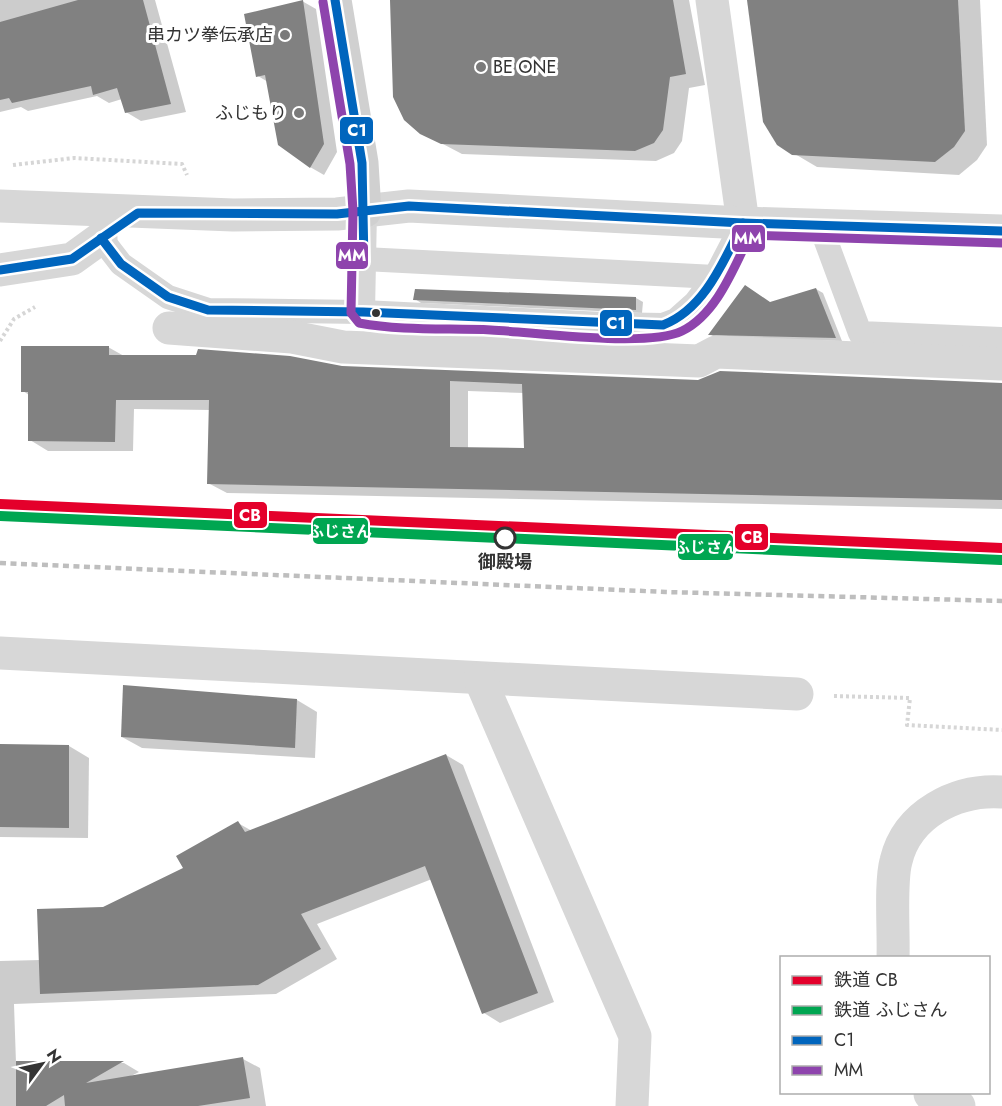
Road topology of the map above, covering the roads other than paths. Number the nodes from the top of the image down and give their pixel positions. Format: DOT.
graph roads {
  1 [pos="335,0"];
  2 [pos="712,0"];
  3 [pos="0,206"];
  4 [pos="365,211"];
  5 [pos="138,213"];
  6 [pos="743,223"];
  7 [pos="820,225"];
  8 [pos="1002,231"];
  9 [pos="101,238"];
  10 [pos="364,259"];
  11 [pos="0,270"];
  12 [pos="715,277"];
  13 [pos="363,312"];
  14 [pos="169,328"];
  15 [pos="1002,339"];
  16 [pos="1002,364"];
  17 [pos="0,653"];
  18 [pos="480,679"];
  19 [pos="797,694"];
  20 [pos="1002,792"];
  21 [pos="893,956"];
  22 [pos="933,1097"];
  23 [pos="632,1106"];
  24 [pos="960,1106"];
  1 -- 4 [label="main road"];
  2 -- 6 [label="street"];
  3 -- 5 [label="street"];
  4 -- 5 [label="street"];
  4 -- 6 [label="street"];
  4 -- 10 [label="lane"];
  5 -- 9 [label="street"];
  6 -- 7 [label="street"];
  6 -- 12 [label="lane"];
  7 -- 8 [label="street"];
  7 -- 15 [label="lane"];
  9 -- 11 [label="street"];
  9 -- 13 [label="lane"];
  10 -- 12 [label="lane"];
  10 -- 13 [label="lane"];
  12 -- 13 [label="lane"];
  14 -- 16 [label="street"];
  17 -- 18 [label="street"];
  18 -- 19 [label="street"];
  18 -- 23 [label="street"];
  20 -- 21 [label="street"];
  22 -- 24 [label="street"];
}
